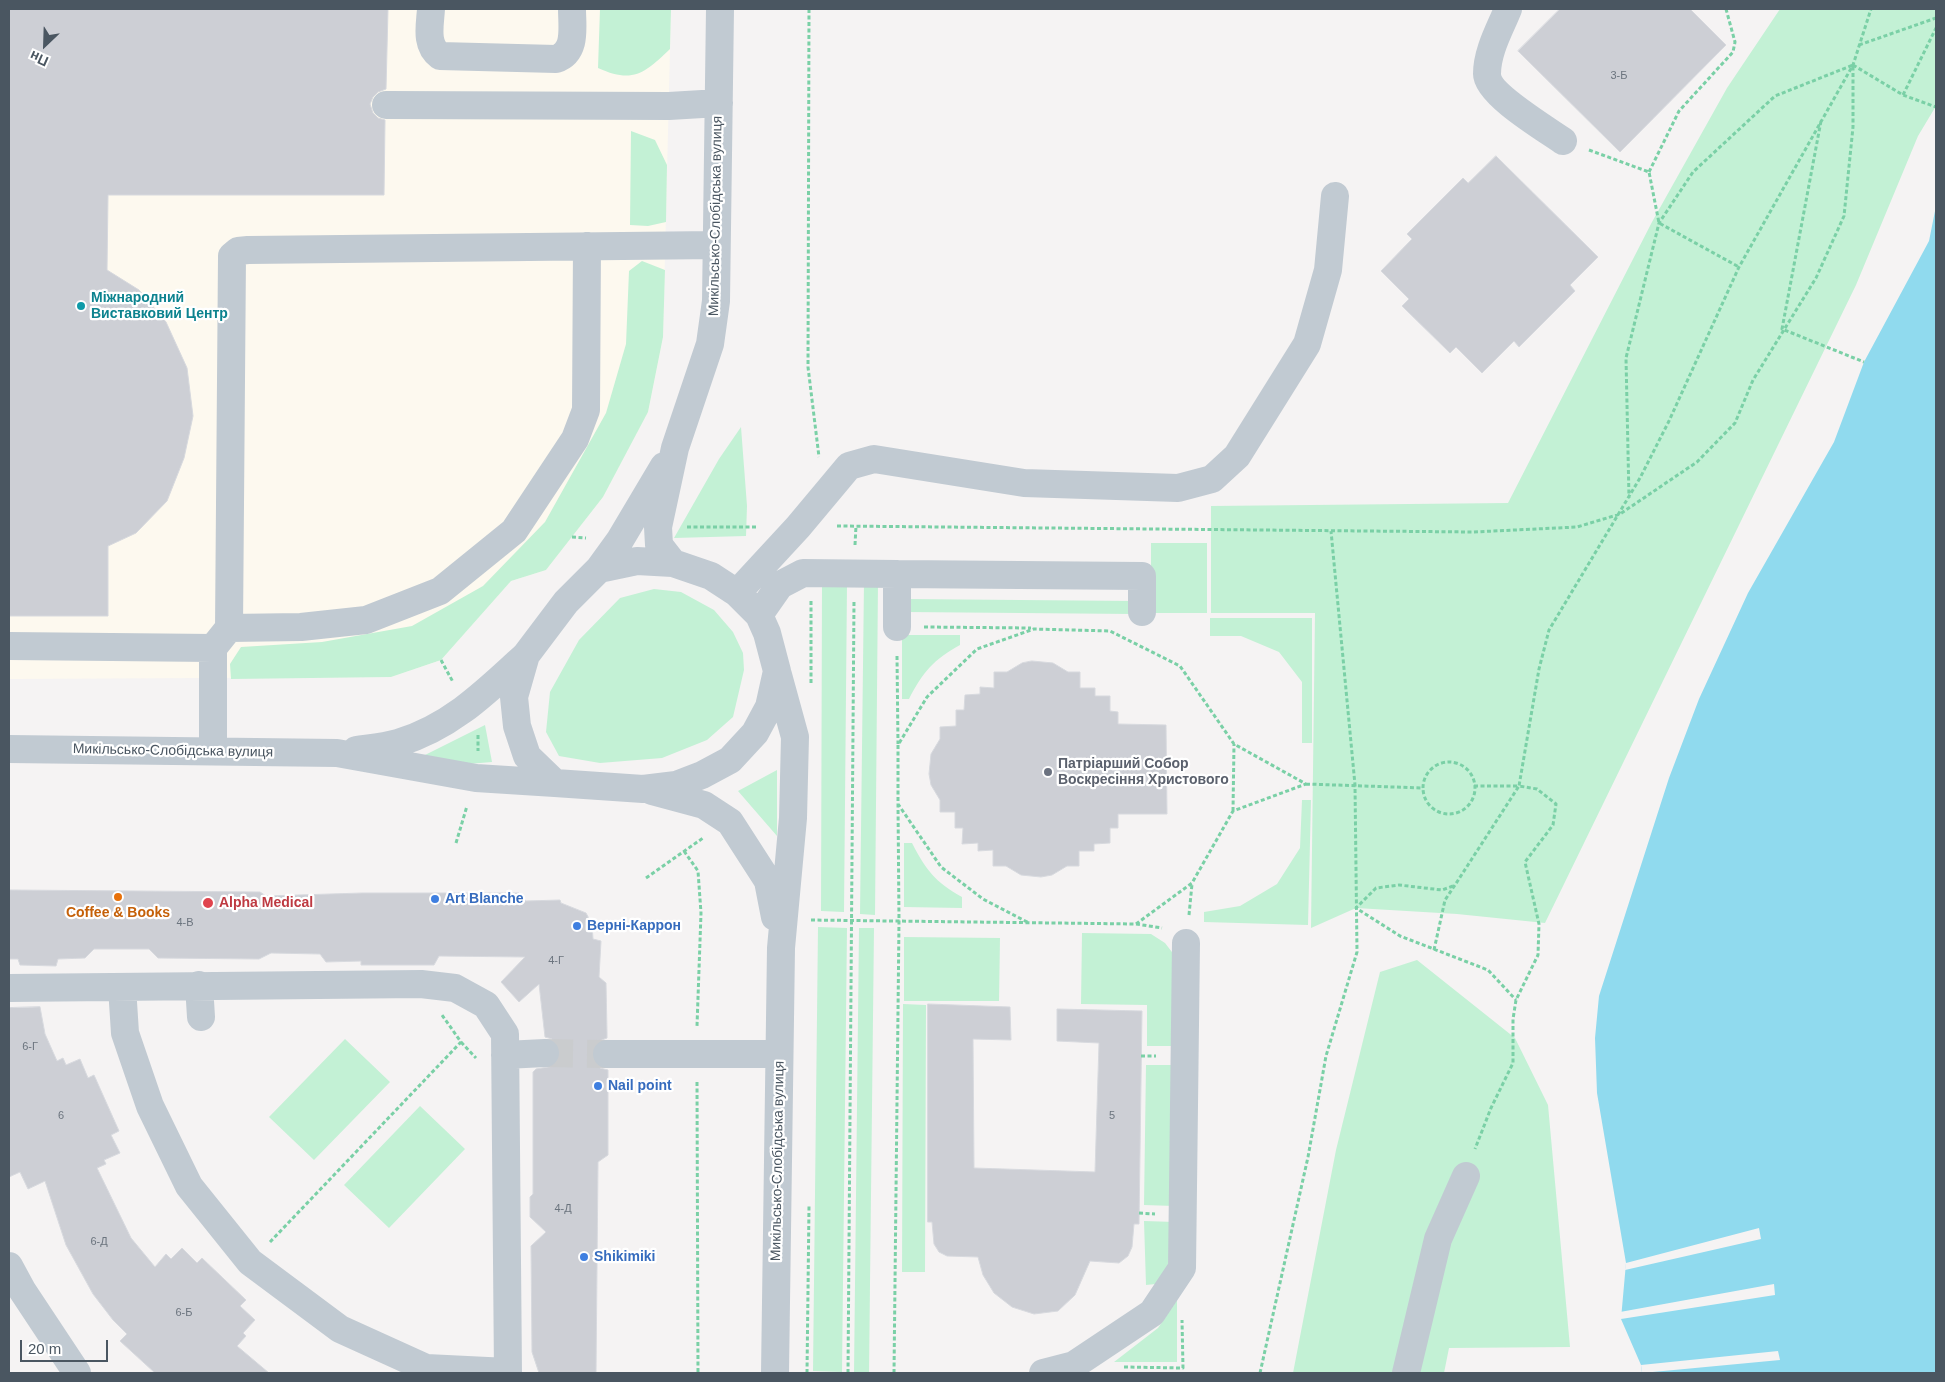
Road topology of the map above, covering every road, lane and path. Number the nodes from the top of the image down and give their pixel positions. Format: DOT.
graph roads {
  1 [pos="430,9"];
  2 [pos="572,9"];
  3 [pos="720,9"];
  4 [pos="810,9"];
  5 [pos="1508,9"];
  6 [pos="1726,9"];
  7 [pos="1871,9"];
  8 [pos="1936,18"];
  9 [pos="1936,28"];
  10 [pos="1860,45"];
  11 [pos="1853,65"];
  12 [pos="1903,95"];
  13 [pos="719,103"];
  14 [pos="386,105"];
  15 [pos="1936,107"];
  16 [pos="1821,118"];
  17 [pos="1563,141"];
  18 [pos="1649,172"];
  19 [pos="1335,196"];
  20 [pos="1659,223"];
  21 [pos="587,246"];
  22 [pos="716,246"];
  23 [pos="1739,267"];
  24 [pos="1782,330"];
  25 [pos="1864,362"];
  26 [pos="675,448"];
  27 [pos="823,495"];
  28 [pos="1629,498"];
  29 [pos="1620,514"];
  30 [pos="856,526"];
  31 [pos="658,527"];
  32 [pos="798,527"];
  33 [pos="1330,531"];
  34 [pos="572,537"];
  35 [pos="620,540"];
  36 [pos="673,563"];
  37 [pos="599,569"];
  38 [pos="854,573"];
  39 [pos="897,574"];
  40 [pos="737,593"];
  41 [pos="1142,612"];
  42 [pos="758,615"];
  43 [pos="897,627"];
  44 [pos="1034,628"];
  45 [pos="221,638"];
  46 [pos="9,646"];
  47 [pos="526,655"];
  48 [pos="777,672"];
  49 [pos="1234,744"];
  50 [pos="898,745"];
  51 [pos="9,749"];
  52 [pos="213,751"];
  53 [pos="337,753"];
  54 [pos="555,783"];
  55 [pos="1306,784"];
  56 [pos="1355,785"];
  57 [pos="1474,786"];
  58 [pos="1519,786"];
  59 [pos="1423,788"];
  60 [pos="643,789"];
  61 [pos="898,804"];
  62 [pos="1233,811"];
  63 [pos="684,851"];
  64 [pos="1455,885"];
  65 [pos="1356,908"];
  66 [pos="811,920"];
  67 [pos="853,920"];
  68 [pos="899,921"];
  69 [pos="1030,923"];
  70 [pos="1186,943"];
  71 [pos="780,948"];
  72 [pos="1434,950"];
  73 [pos="421,984"];
  74 [pos="199,985"];
  75 [pos="122,987"];
  76 [pos="9,988"];
  77 [pos="1516,1000"];
  78 [pos="201,1017"];
  79 [pos="545,1053"];
  80 [pos="505,1054"];
  81 [pos="607,1054"];
  82 [pos="697,1054"];
  83 [pos="779,1054"];
  84 [pos="1466,1176"];
  85 [pos="250,1262"];
  86 [pos="9,1266"];
  87 [pos="15,1288"];
  88 [pos="1117,1367"];
  89 [pos="1183,1368"];
  90 [pos="77,1373"];
  91 [pos="508,1373"];
  92 [pos="698,1373"];
  93 [pos="775,1373"];
  94 [pos="848,1373"];
  95 [pos="894,1373"];
  96 [pos="1043,1373"];
  97 [pos="1260,1373"];
  98 [pos="1406,1373"];
  1 -- 2 [label="street"];
  3 -- 13 [label="street, Микільсько-Слобідська вулиця"];
  4 -- 27 [label="path"];
  5 -- 17 [label="street"];
  6 -- 18 [label="path"];
  7 -- 10 [label="path"];
  8 -- 10 [label="path"];
  9 -- 12 [label="path"];
  10 -- 11 [label="path"];
  11 -- 12 [label="path"];
  11 -- 16 [label="path"];
  11 -- 20 [label="path"];
  11 -- 24 [label="path"];
  12 -- 15 [label="path"];
  13 -- 14 [label="street"];
  13 -- 22 [label="street, Микільсько-Слобідська вулиця"];
  16 -- 23 [label="path"];
  16 -- 24 [label="path"];
  17 -- 18 [label="path"];
  18 -- 20 [label="path"];
  19 -- 27 [label="street"];
  20 -- 23 [label="path"];
  20 -- 28 [label="path"];
  21 -- 22 [label="street"];
  21 -- 45 [label="street"];
  21 -- 45 [label="street"];
  22 -- 26 [label="street, Микільсько-Слобідська вулиця"];
  23 -- 28 [label="path"];
  24 -- 25 [label="path"];
  24 -- 29 [label="path"];
  26 -- 31 [label="street, Микільсько-Слобідська вулиця"];
  26 -- 35 [label="street, Микільсько-Слобідська вулиця"];
  27 -- 32 [label="street"];
  28 -- 29 [label="path"];
  29 -- 33 [label="path"];
  29 -- 58 [label="path"];
  30 -- 32 [label="path"];
  30 -- 33 [label="path"];
  30 -- 38 [label="path"];
  31 -- 32 [label="path"];
  31 -- 36 [label="street, Микільсько-Слобідська вулиця"];
  32 -- 40 [label="street"];
  33 -- 56 [label="path"];
  34 -- 35 [label="path"];
  35 -- 37 [label="street, Микільсько-Слобідська вулиця"];
  36 -- 37 [label="street"];
  36 -- 40 [label="street"];
  37 -- 47 [label="street, Микільсько-Слобідська вулиця"];
  38 -- 39 [label="street"];
  38 -- 42 [label="street"];
  38 -- 67 [label="path"];
  39 -- 41 [label="street"];
  39 -- 43 [label="street"];
  40 -- 42 [label="street"];
  42 -- 48 [label="street, Микільсько-Слобідська вулиця"];
  43 -- 44 [label="path"];
  43 -- 50 [label="path"];
  44 -- 49 [label="path"];
  44 -- 50 [label="path"];
  45 -- 46 [label="street"];
  45 -- 52 [label="street"];
  47 -- 53 [label="street, Микільсько-Слобідська вулиця"];
  47 -- 54 [label="street"];
  48 -- 60 [label="street"];
  48 -- 71 [label="street, Микільсько-Слобідська вулиця"];
  49 -- 55 [label="path"];
  49 -- 62 [label="path"];
  50 -- 61 [label="path"];
  51 -- 52 [label="street, Микільсько-Слобідська вулиця"];
  52 -- 53 [label="street, Микільсько-Слобідська вулиця"];
  53 -- 54 [label="street, Микільсько-Слобідська вулиця"];
  54 -- 60 [label="street, Микільсько-Слобідська вулиця"];
  55 -- 56 [label="path"];
  55 -- 62 [label="path"];
  56 -- 59 [label="path"];
  56 -- 65 [label="path"];
  57 -- 58 [label="path"];
  57 -- 59 [label="path"];
  57 -- 59 [label="path"];
  58 -- 64 [label="path"];
  58 -- 77 [label="path"];
  60 -- 71 [label="street, Микільсько-Слобідська вулиця"];
  61 -- 68 [label="path"];
  61 -- 69 [label="path"];
  62 -- 69 [label="path"];
  63 -- 82 [label="path"];
  64 -- 65 [label="path"];
  64 -- 72 [label="path"];
  65 -- 72 [label="path"];
  65 -- 97 [label="path"];
  66 -- 67 [label="path"];
  67 -- 68 [label="path"];
  67 -- 94 [label="path"];
  68 -- 69 [label="path"];
  68 -- 95 [label="path"];
  70 -- 96 [label="street"];
  71 -- 83 [label="street, Микільсько-Слобідська вулиця"];
  72 -- 77 [label="path"];
  73 -- 74 [label="street"];
  73 -- 80 [label="street"];
  73 -- 85 [label="path"];
  74 -- 75 [label="street"];
  74 -- 78 [label="street"];
  75 -- 76 [label="street"];
  75 -- 85 [label="street"];
  77 -- 84 [label="path"];
  79 -- 80 [label="street"];
  80 -- 91 [label="street"];
  81 -- 82 [label="street"];
  82 -- 83 [label="street"];
  82 -- 92 [label="path"];
  83 -- 93 [label="street, Микільсько-Слобідська вулиця"];
  84 -- 98 [label="street"];
  85 -- 91 [label="street"];
  86 -- 87 [label="street"];
  87 -- 90 [label="street"];
  88 -- 89 [label="path"];
}
